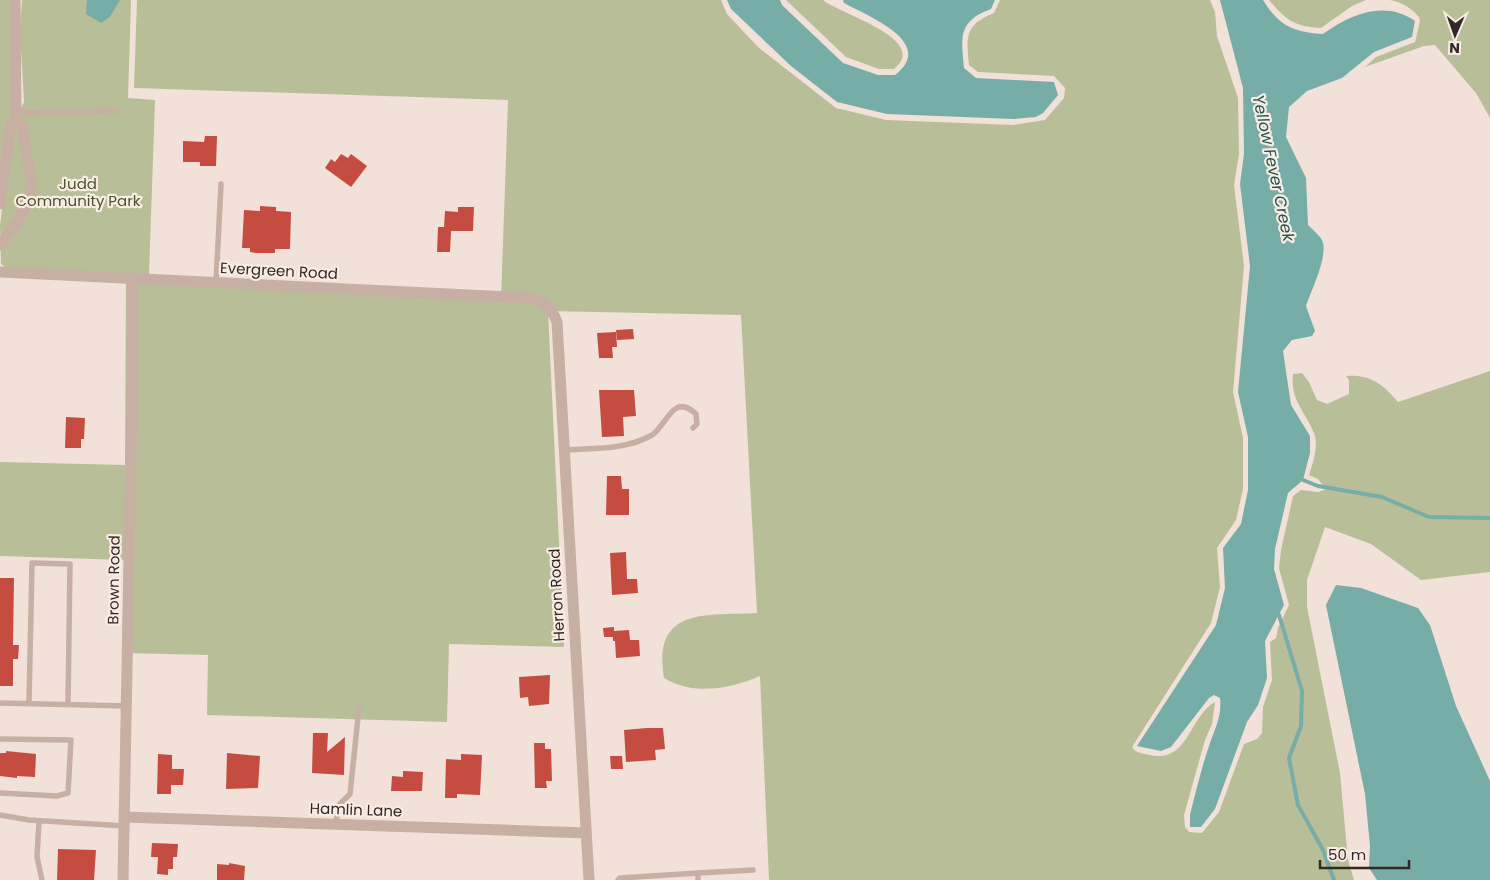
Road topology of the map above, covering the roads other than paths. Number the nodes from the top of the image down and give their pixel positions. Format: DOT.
graph roads {
  1 [pos="15,0"];
  2 [pos="116,111"];
  3 [pos="16,116"];
  4 [pos="221,184"];
  5 [pos="0,204"];
  6 [pos="0,245"];
  7 [pos="0,272"];
  8 [pos="132,280"];
  9 [pos="216,283"];
  10 [pos="552,310"];
  11 [pos="693,428"];
  12 [pos="564,450"];
  13 [pos="0,703"];
  14 [pos="29,704"];
  15 [pos="68,704"];
  16 [pos="127,706"];
  17 [pos="359,708"];
  18 [pos="0,739"];
  19 [pos="0,793"];
  20 [pos="0,815"];
  21 [pos="39,820"];
  22 [pos="125,822"];
  23 [pos="336,824"];
  24 [pos="586,833"];
  25 [pos="753,870"];
  26 [pos="698,877"];
  27 [pos="42,880"];
  28 [pos="123,880"];
  29 [pos="589,880"];
  30 [pos="618,880"];
  1 -- 3 [label="street"];
  2 -- 3 [label="lane"];
  3 -- 5 [label="street"];
  3 -- 6 [label="street"];
  4 -- 9 [label="lane"];
  7 -- 8 [label="street, Evergreen Road"];
  8 -- 9 [label="street, Evergreen Road"];
  8 -- 16 [label="street, Brown Road"];
  9 -- 10 [label="street, Evergreen Road"];
  10 -- 12 [label="street, Herron Road"];
  11 -- 12 [label="lane"];
  12 -- 24 [label="street, Herron Road"];
  13 -- 14 [label="lane"];
  14 -- 15 [label="lane"];
  14 -- 15 [label="lane"];
  15 -- 16 [label="lane"];
  16 -- 22 [label="street, Brown Road"];
  17 -- 23 [label="lane"];
  18 -- 19 [label="lane"];
  20 -- 21 [label="lane"];
  21 -- 22 [label="lane"];
  21 -- 27 [label="lane"];
  22 -- 23 [label="street, Hamlin Lane"];
  22 -- 28 [label="street, Brown Road"];
  23 -- 24 [label="street, Hamlin Lane"];
  24 -- 29 [label="street, Herron Road"];
  25 -- 26 [label="lane"];
  26 -- 30 [label="lane"];
}
